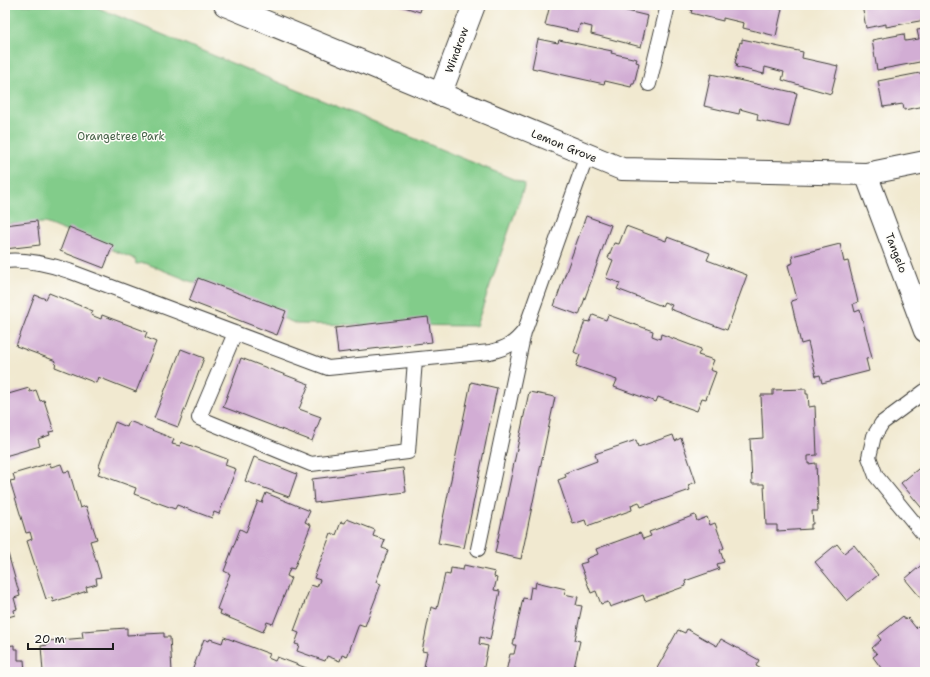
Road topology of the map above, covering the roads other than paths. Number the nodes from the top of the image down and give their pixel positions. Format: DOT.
graph roads {
  1 [pos="225,5"];
  2 [pos="474,5"];
  3 [pos="668,5"];
  4 [pos="649,84"];
  5 [pos="440,95"];
  6 [pos="587,155"];
  7 [pos="925,162"];
  8 [pos="866,174"];
  9 [pos="5,261"];
  10 [pos="525,330"];
  11 [pos="925,331"];
  12 [pos="235,333"];
  13 [pos="415,360"];
  14 [pos="925,391"];
  15 [pos="925,536"];
  16 [pos="478,549"];
  1 -- 5 [label="street, Lemon Grove"];
  2 -- 5 [label="street, Windrow"];
  3 -- 4 [label="lane"];
  5 -- 6 [label="street, Lemon Grove"];
  6 -- 8 [label="street, Lemon Grove"];
  6 -- 10 [label="lane"];
  7 -- 8 [label="street, Lemon Grove"];
  8 -- 11 [label="street, Tangelo"];
  9 -- 12 [label="lane"];
  10 -- 13 [label="lane"];
  10 -- 16 [label="lane"];
  12 -- 13 [label="lane"];
  12 -- 13 [label="lane"];
  14 -- 15 [label="lane"];
}
